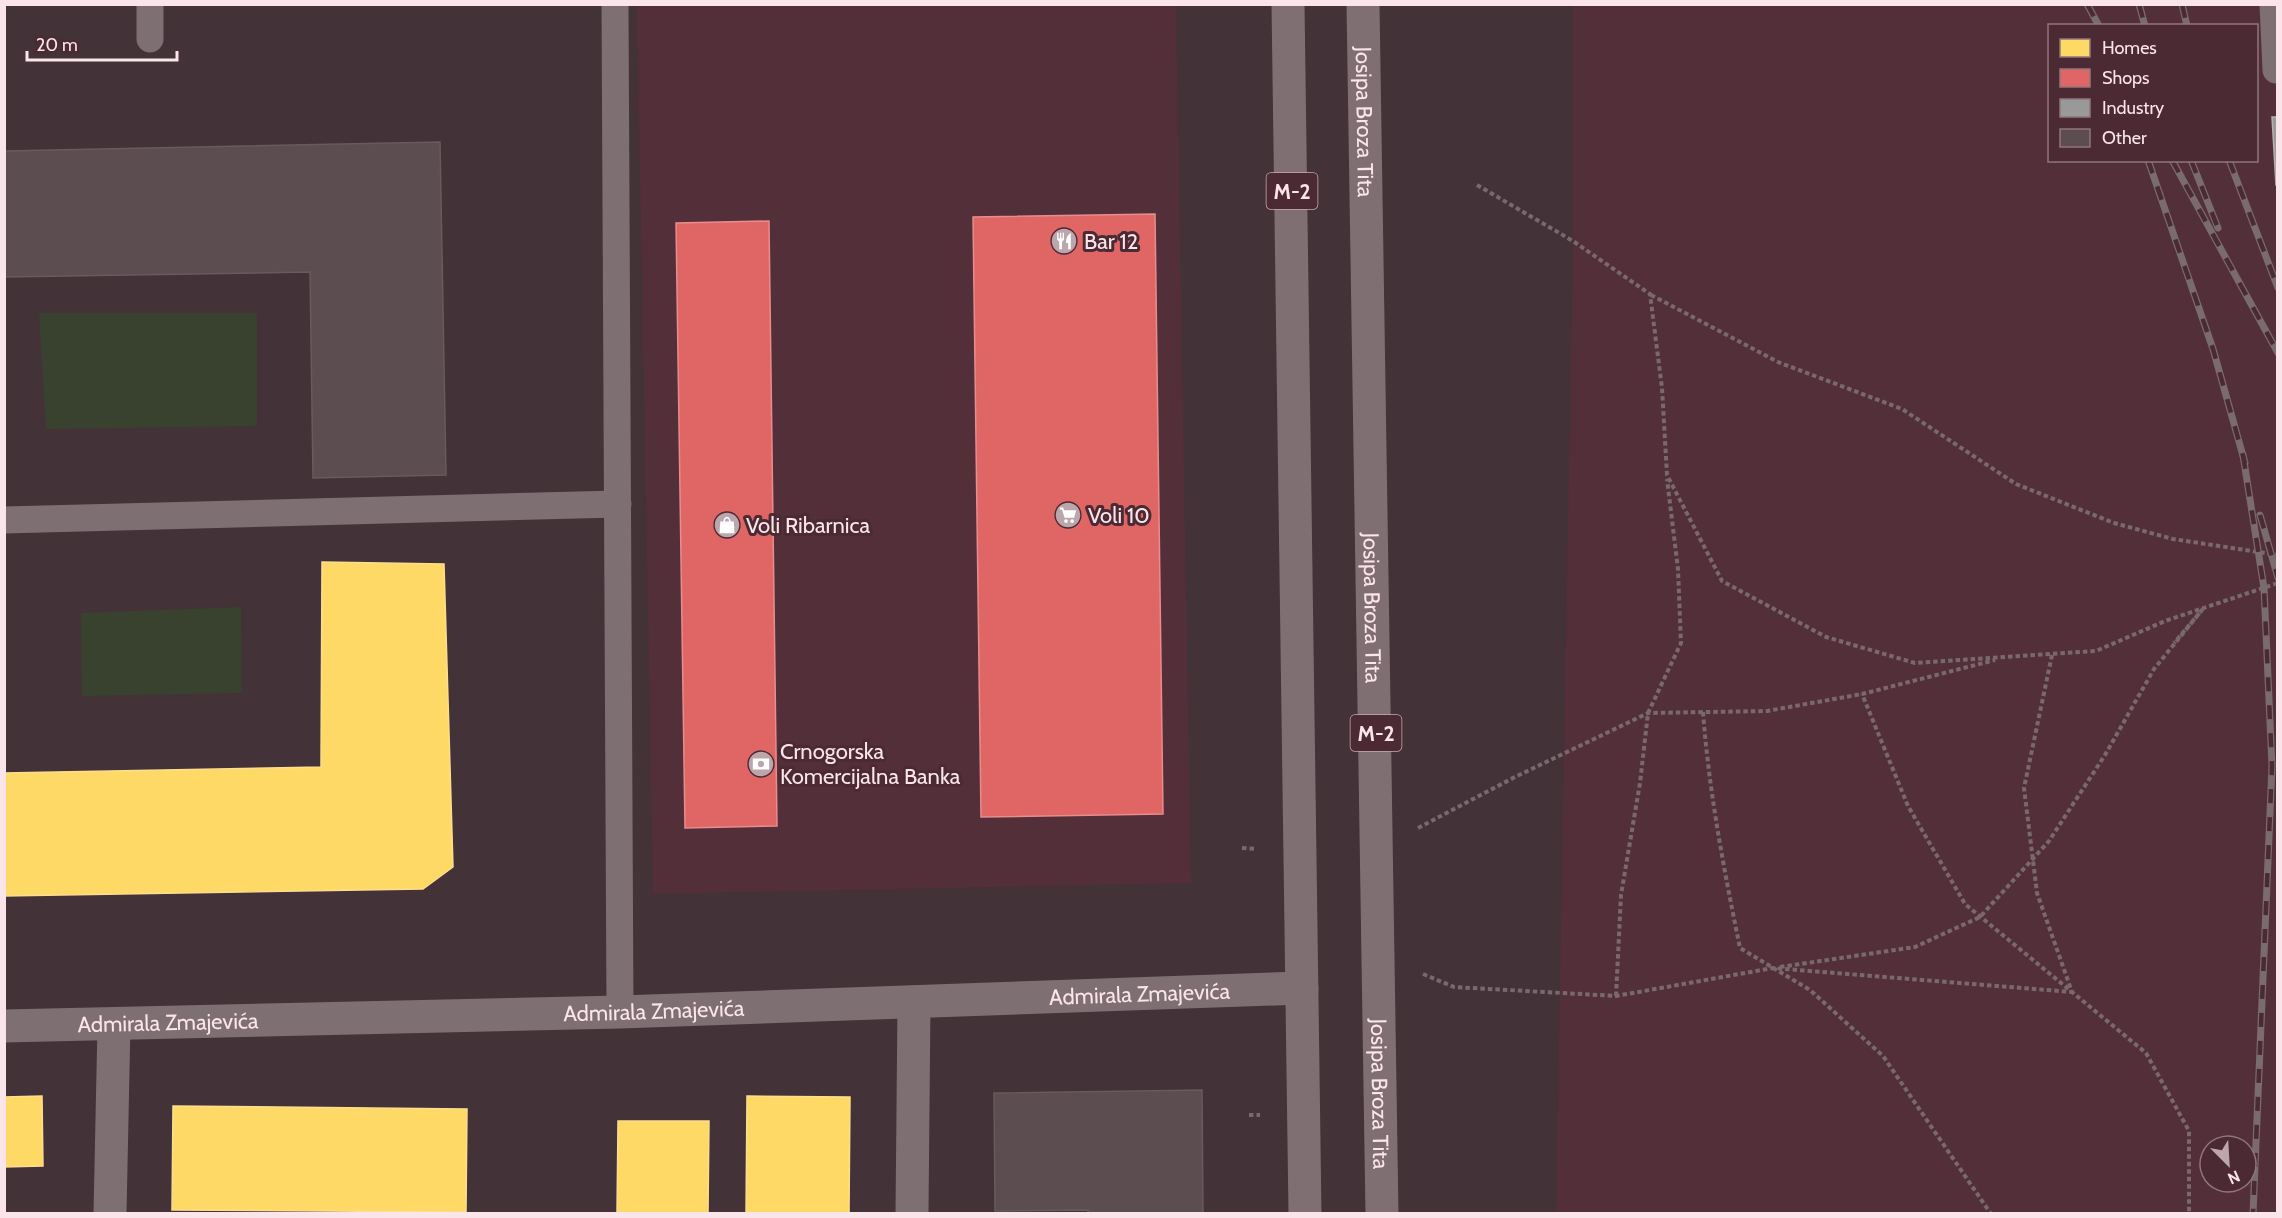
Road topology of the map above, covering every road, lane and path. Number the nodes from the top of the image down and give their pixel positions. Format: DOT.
graph roads {
  1 [pos="150,4"];
  2 [pos="615,4"];
  3 [pos="1288,4"];
  4 [pos="1363,4"];
  5 [pos="2273,4"];
  6 [pos="150,39"];
  7 [pos="2276,70"];
  8 [pos="1477,184"];
  9 [pos="1650,294"];
  10 [pos="1667,475"];
  11 [pos="618,504"];
  12 [pos="4,520"];
  13 [pos="2277,555"];
  14 [pos="2277,583"];
  15 [pos="2202,610"];
  16 [pos="2174,643"];
  17 [pos="2052,655"];
  18 [pos="2004,658"];
  19 [pos="1862,694"];
  20 [pos="1702,712"];
  21 [pos="1648,713"];
  22 [pos="1378,850"];
  23 [pos="2033,860"];
  24 [pos="1980,917"];
  25 [pos="1379,956"];
  26 [pos="1773,968"];
  27 [pos="1302,988"];
  28 [pos="2072,992"];
  29 [pos="1616,996"];
  30 [pos="914,1002"];
  31 [pos="620,1012"];
  32 [pos="114,1024"];
  33 [pos="4,1026"];
  34 [pos="110,1214"];
  35 [pos="912,1214"];
  36 [pos="1305,1214"];
  37 [pos="1382,1214"];
  38 [pos="1991,1214"];
  39 [pos="2189,1214"];
  1 -- 6 [label="lane"];
  2 -- 11 [label="lane"];
  3 -- 27 [label="main road, M-2"];
  4 -- 22 [label="main road, Josipa Broza Tita / M-2"];
  5 -- 7 [label="lane"];
  8 -- 9 [label="path"];
  9 -- 10 [label="path"];
  9 -- 13 [label="path"];
  10 -- 18 [label="path"];
  10 -- 21 [label="path"];
  11 -- 12 [label="lane"];
  11 -- 31 [label="lane"];
  14 -- 15 [label="path"];
  15 -- 16 [label="path"];
  15 -- 17 [label="path"];
  15 -- 23 [label="path"];
  17 -- 18 [label="path"];
  17 -- 23 [label="path"];
  18 -- 19 [label="path"];
  19 -- 20 [label="path"];
  19 -- 24 [label="path"];
  20 -- 21 [label="path"];
  20 -- 26 [label="path"];
  21 -- 22 [label="path"];
  21 -- 29 [label="path"];
  22 -- 25 [label="main road, Josipa Broza Tita / M-2"];
  23 -- 24 [label="path"];
  23 -- 28 [label="path"];
  24 -- 26 [label="path"];
  24 -- 28 [label="path"];
  25 -- 29 [label="path"];
  25 -- 37 [label="main road, Josipa Broza Tita / M-2"];
  26 -- 28 [label="path"];
  26 -- 29 [label="path"];
  26 -- 38 [label="path"];
  27 -- 30 [label="street, Admirala Zmajevića"];
  27 -- 36 [label="main road, M-2"];
  28 -- 39 [label="path"];
  30 -- 31 [label="street, Admirala Zmajevića"];
  30 -- 35 [label="street"];
  31 -- 32 [label="street, Admirala Zmajevića"];
  32 -- 33 [label="street, Admirala Zmajevića"];
  32 -- 34 [label="street"];
}
